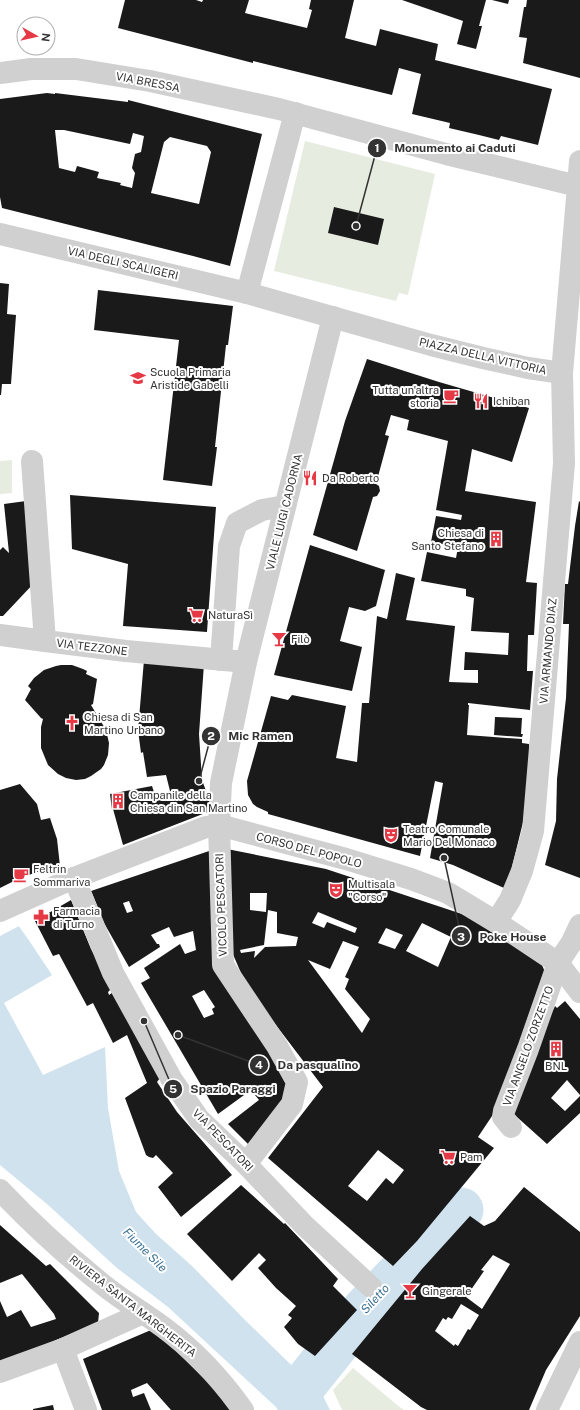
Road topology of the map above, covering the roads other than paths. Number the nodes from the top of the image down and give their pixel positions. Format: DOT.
graph roads {
  1 [pos="0,73"];
  2 [pos="294,113"];
  3 [pos="580,161"];
  4 [pos="578,186"];
  5 [pos="0,234"];
  6 [pos="575,277"];
  7 [pos="247,293"];
  8 [pos="333,317"];
  9 [pos="562,373"];
  10 [pos="32,461"];
  11 [pos="572,465"];
  12 [pos="285,506"];
  13 [pos="0,635"];
  14 [pos="45,641"];
  15 [pos="221,660"];
  16 [pos="246,662"];
  17 [pos="219,825"];
  18 [pos="74,878"];
  19 [pos="7,908"];
  20 [pos="496,922"];
  21 [pos="580,925"];
  22 [pos="558,963"];
  23 [pos="580,992"];
  24 [pos="511,1127"];
  25 [pos="246,1164"];
  26 [pos="0,1190"];
  27 [pos="371,1287"];
  28 [pos="143,1313"];
  29 [pos="580,1342"];
  30 [pos="64,1349"];
  31 [pos="0,1372"];
  32 [pos="86,1410"];
  33 [pos="243,1410"];
  34 [pos="547,1410"];
  1 -- 2 [label="street, VIA BRESSA"];
  2 -- 4 [label="street"];
  2 -- 7 [label="street"];
  3 -- 4 [label="street, PIAZZA DELLA VITTORIA"];
  4 -- 6 [label="street, PIAZZA DELLA VITTORIA"];
  5 -- 7 [label="street, VIA DEGLI SCALIGERI"];
  6 -- 9 [label="street, PIAZZA DELLA VITTORIA"];
  7 -- 8 [label="street, PIAZZA DELLA VITTORIA"];
  8 -- 9 [label="street, PIAZZA DELLA VITTORIA"];
  8 -- 12 [label="street, VIALE LUIGI CADORNA"];
  9 -- 11 [label="street, VIA ARMANDO DIAZ"];
  10 -- 14 [label="street, VIA TEZZONE"];
  11 -- 20 [label="street, VIA ARMANDO DIAZ"];
  12 -- 15 [label="street"];
  12 -- 16 [label="street, VIALE LUIGI CADORNA"];
  13 -- 14 [label="street"];
  14 -- 15 [label="street, VIA TEZZONE"];
  15 -- 16 [label="street, VIA TEZZONE"];
  16 -- 17 [label="street, VIALE LUIGI CADORNA"];
  17 -- 18 [label="street, CORSO DEL POPOLO"];
  17 -- 20 [label="street, CORSO DEL POPOLO"];
  17 -- 25 [label="street, VICOLO PESCATORI"];
  18 -- 19 [label="street, CORSO DEL POPOLO"];
  18 -- 25 [label="street, VIA PESCATORI"];
  20 -- 22 [label="street, CORSO DEL POPOLO"];
  21 -- 22 [label="street, VIA ANGELO ZORZETTO"];
  22 -- 23 [label="street, CORSO DEL POPOLO"];
  22 -- 24 [label="street, VIA ANGELO ZORZETTO"];
  25 -- 27 [label="street, VIA PESCATORI"];
  26 -- 28 [label="street, RIVIERA SANTA MARGHERITA"];
  28 -- 30 [label="street"];
  28 -- 33 [label="street, RIVIERA SANTA MARGHERITA"];
  29 -- 34 [label="street"];
  30 -- 31 [label="street"];
  30 -- 32 [label="street"];
}
